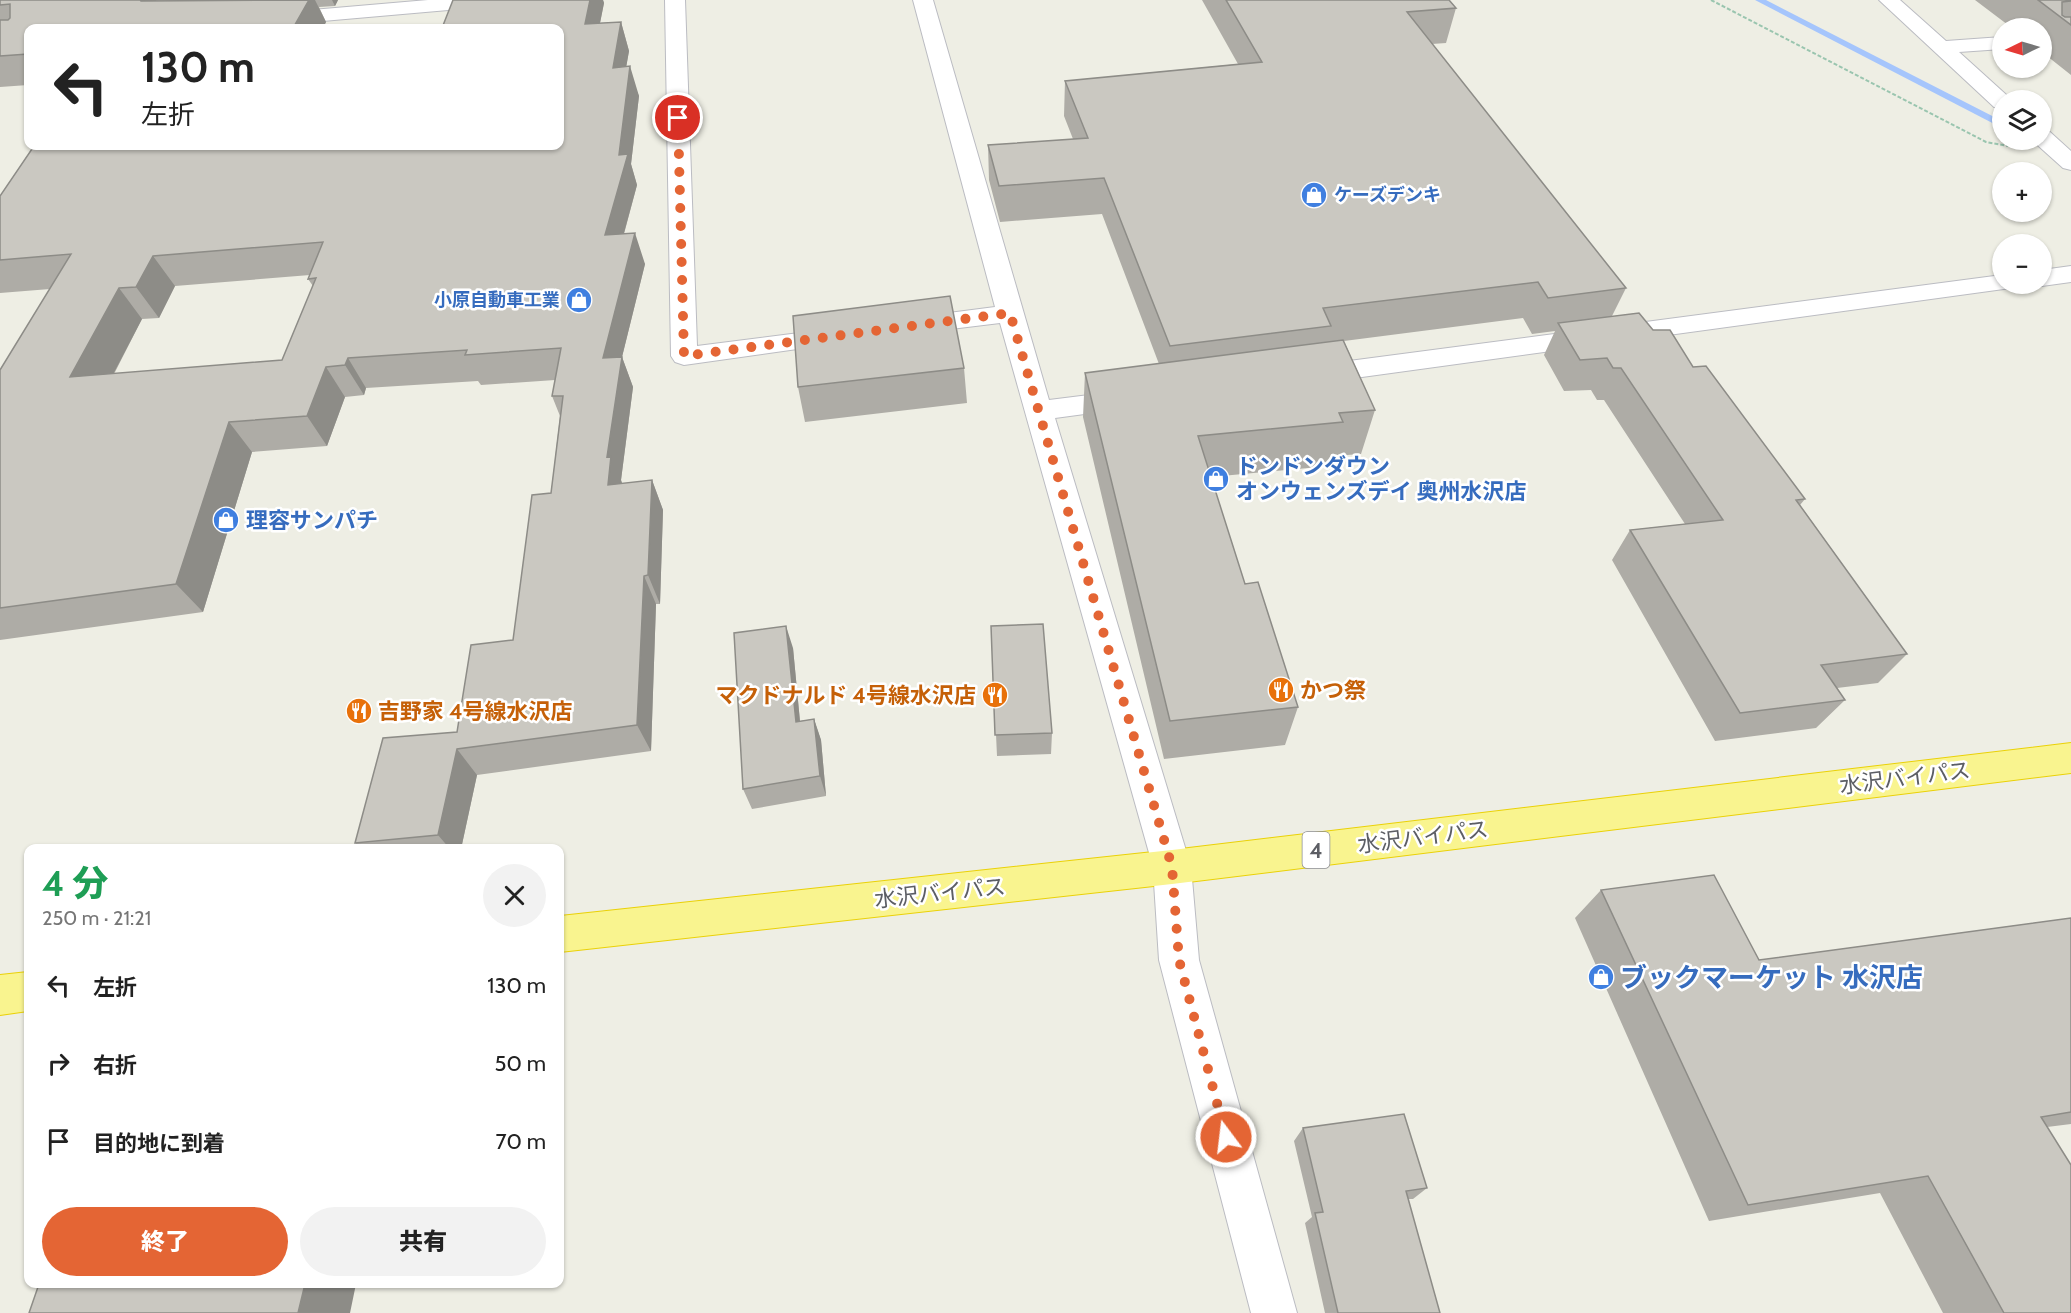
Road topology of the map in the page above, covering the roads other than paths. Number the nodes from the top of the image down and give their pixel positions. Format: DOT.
graph roads {
  1 [pos="494,0"];
  2 [pos="675,0"];
  3 [pos="923,0"];
  4 [pos="1889,0"];
  5 [pos="261,20"];
  6 [pos="1992,44"];
  7 [pos="1941,47"];
  8 [pos="1992,92"];
  9 [pos="2052,145"];
  10 [pos="2071,163"];
  11 [pos="2071,274"];
  12 [pos="2052,277"];
  13 [pos="1992,284"];
  14 [pos="1010,313"];
  15 [pos="1289,378"];
  16 [pos="1159,396"];
  17 [pos="1040,411"];
  18 [pos="2071,758"];
  19 [pos="1172,867"];
  20 [pos="564,934"];
  21 [pos="24,992"];
  22 [pos="0,995"];
  23 [pos="1274,1313"];
  1 -- 5 [label="street"];
  2 -- 14 [label="street"];
  3 -- 14 [label="street"];
  4 -- 7 [label="street"];
  6 -- 7 [label="street"];
  7 -- 8 [label="street"];
  9 -- 10 [label="street"];
  11 -- 12 [label="street"];
  13 -- 15 [label="street"];
  14 -- 17 [label="street"];
  16 -- 17 [label="street"];
  17 -- 19 [label="street"];
  18 -- 19 [label="highway, 水沢バイパス / 4"];
  19 -- 20 [label="highway, 水沢バイパス / 4"];
  19 -- 23 [label="street"];
  21 -- 22 [label="highway"];
}
